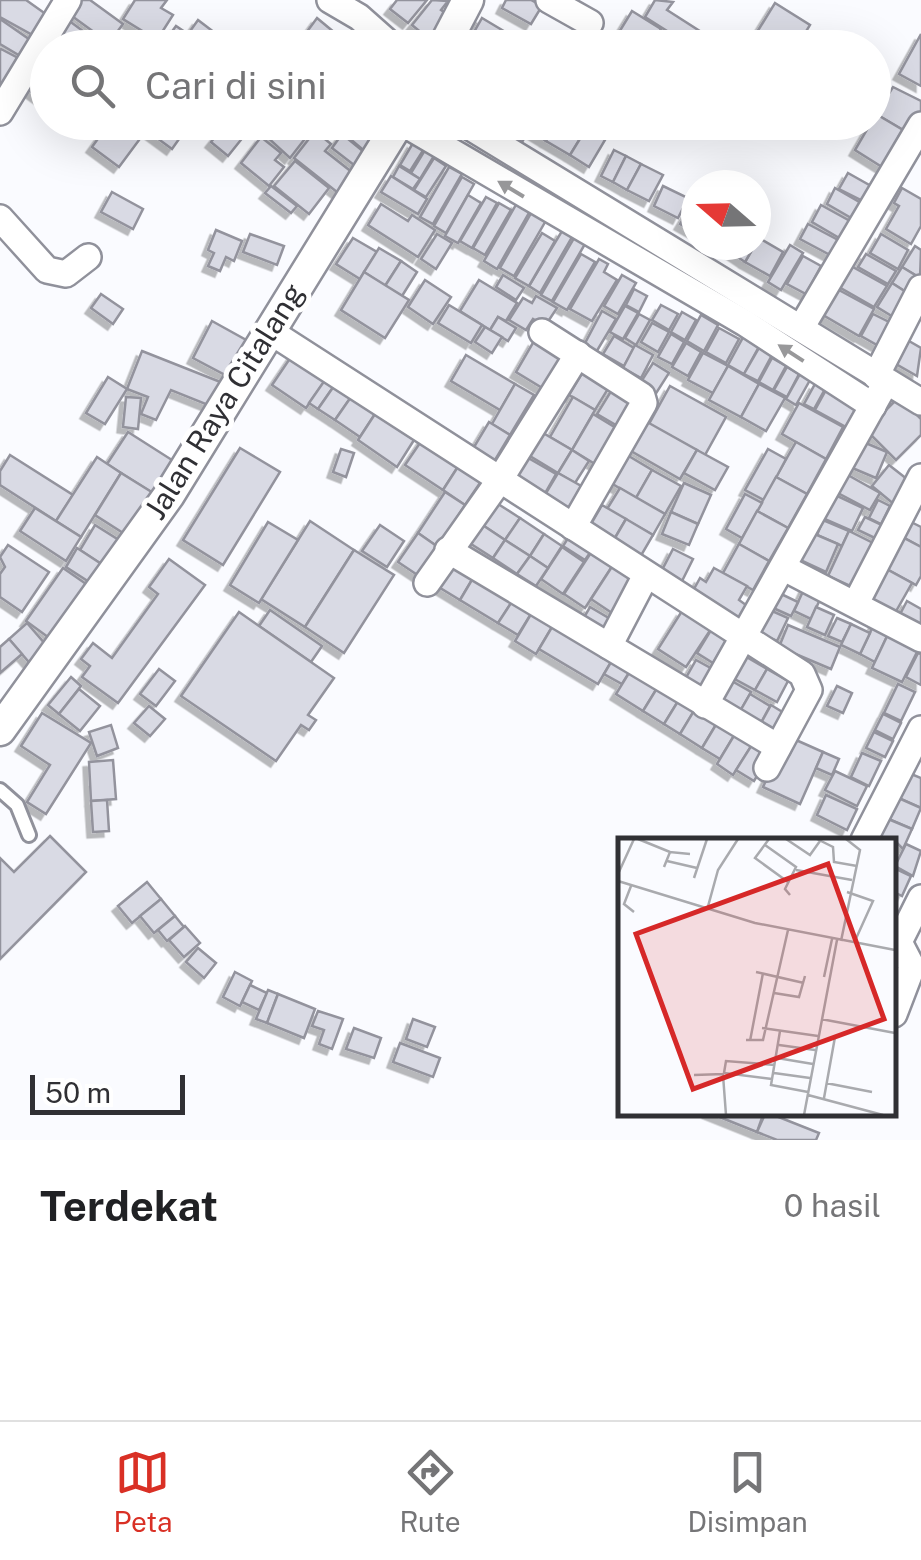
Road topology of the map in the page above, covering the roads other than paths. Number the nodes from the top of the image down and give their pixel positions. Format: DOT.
graph roads {
  1 [pos="68,0"];
  2 [pos="330,0"];
  3 [pos="549,0"];
  4 [pos="461,3"];
  5 [pos="590,23"];
  6 [pos="50,30"];
  7 [pos="370,30"];
  8 [pos="450,30"];
  9 [pos="30,63"];
  10 [pos="0,112"];
  11 [pos="921,125"];
  12 [pos="389,140"];
  13 [pos="430,140"];
  14 [pos="491,140"];
  15 [pos="0,218"];
  16 [pos="637,232"];
  17 [pos="8,245"];
  18 [pos="624,256"];
  19 [pos="88,257"];
  20 [pos="921,290"];
  21 [pos="801,328"];
  22 [pos="268,330"];
  23 [pos="542,332"];
  24 [pos="578,354"];
  25 [pos="881,379"];
  26 [pos="921,402"];
  27 [pos="873,406"];
  28 [pos="921,478"];
  29 [pos="498,482"];
  30 [pos="573,527"];
  31 [pos="448,550"];
  32 [pos="784,568"];
  33 [pos="645,576"];
  34 [pos="427,583"];
  35 [pos="856,603"];
  36 [pos="744,637"];
  37 [pos="921,639"];
  38 [pos="608,646"];
  39 [pos="705,705"];
  40 [pos="6,717"];
  41 [pos="921,729"];
  42 [pos="0,790"];
  43 [pos="30,835"];
  44 [pos="865,838"];
  45 [pos="921,898"];
  46 [pos="905,946"];
  47 [pos="896,1009"];
  1 -- 6 [label="street"];
  2 -- 7 [label="street"];
  3 -- 5 [label="street"];
  4 -- 8 [label="street"];
  9 -- 10 [label="street"];
  11 -- 21 [label="street"];
  12 -- 22 [label="street, Jalan Raya Citalang"];
  18 -- 13 [label="street, one-way"];
  14 -- 16 [label="street"];
  15 -- 17 [label="street"];
  16 -- 18 [label="street"];
  16 -- 21 [label="street"];
  17 -- 19 [label="street"];
  27 -- 18 [label="street, one-way"];
  20 -- 25 [label="street"];
  21 -- 25 [label="street"];
  22 -- 29 [label="street"];
  22 -- 40 [label="street, Jalan Raya Citalang"];
  23 -- 24 [label="street"];
  24 -- 29 [label="street"];
  24 -- 30 [label="street"];
  25 -- 26 [label="street"];
  25 -- 27 [label="street"];
  27 -- 32 [label="street"];
  28 -- 35 [label="street"];
  29 -- 30 [label="street"];
  29 -- 31 [label="street"];
  30 -- 33 [label="street"];
  31 -- 34 [label="street"];
  31 -- 38 [label="street"];
  32 -- 35 [label="street"];
  32 -- 36 [label="street"];
  33 -- 36 [label="street"];
  33 -- 38 [label="street"];
  35 -- 37 [label="street"];
  36 -- 39 [label="street"];
  36 -- 39 [label="street"];
  38 -- 39 [label="street"];
  41 -- 44 [label="street"];
  42 -- 43 [label="lane"];
  45 -- 46 [label="street"];
  46 -- 47 [label="street"];
}
